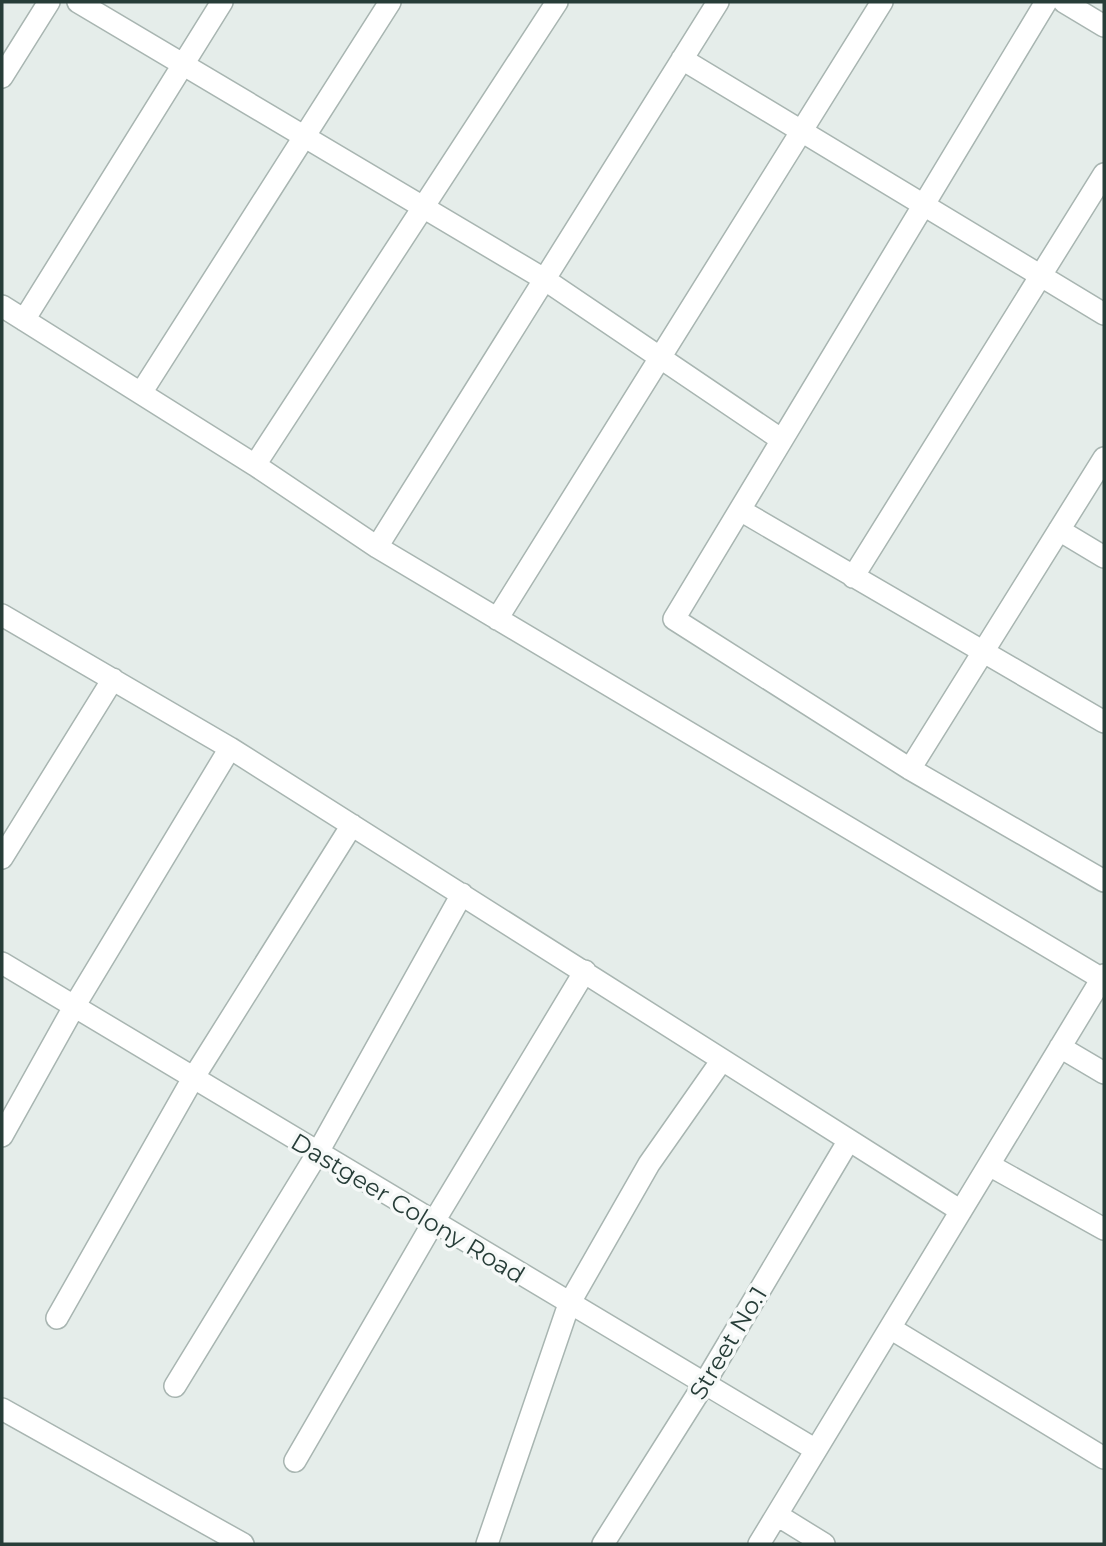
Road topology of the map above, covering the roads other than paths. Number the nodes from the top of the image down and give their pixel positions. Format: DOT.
graph roads {
  1 [pos="49,2"];
  2 [pos="78,2"];
  3 [pos="222,2"];
  4 [pos="390,2"];
  5 [pos="557,2"];
  6 [pos="718,2"];
  7 [pos="882,2"];
  8 [pos="1046,2"];
  9 [pos="1064,2"];
  10 [pos="1104,26"];
  11 [pos="682,59"];
  12 [pos="183,64"];
  13 [pos="2,77"];
  14 [pos="802,131"];
  15 [pos="304,136"];
  16 [pos="1104,174"];
  17 [pos="924,205"];
  18 [pos="423,207"];
  19 [pos="1041,276"];
  20 [pos="544,279"];
  21 [pos="2,306"];
  22 [pos="1104,314"];
  23 [pos="24,320"];
  24 [pos="660,357"];
  25 [pos="141,393"];
  26 [pos="782,440"];
  27 [pos="1104,458"];
  28 [pos="256,465"];
  29 [pos="740,510"];
  30 [pos="1059,530"];
  31 [pos="377,547"];
  32 [pos="1104,557"];
  33 [pos="853,577"];
  34 [pos="497,619"];
  35 [pos="4,621"];
  36 [pos="982,653"];
  37 [pos="114,679"];
  38 [pos="1104,722"];
  39 [pos="230,748"];
  40 [pos="910,769"];
  41 [pos="352,825"];
  42 [pos="2,858"];
  43 [pos="1104,881"];
  44 [pos="462,894"];
  45 [pos="2,963"];
  46 [pos="585,971"];
  47 [pos="1103,978"];
  48 [pos="75,1006"];
  49 [pos="1060,1048"];
  50 [pos="722,1060"];
  51 [pos="1104,1073"];
  52 [pos="192,1080"];
  53 [pos="2,1136"];
  54 [pos="849,1140"];
  55 [pos="317,1154"];
  56 [pos="989,1165"];
  57 [pos="961,1211"];
  58 [pos="433,1223"];
  59 [pos="1104,1229"];
  60 [pos="569,1304"];
  61 [pos="57,1318"];
  62 [pos="890,1328"];
  63 [pos="704,1384"];
  64 [pos="176,1386"];
  65 [pos="2,1409"];
  66 [pos="816,1450"];
  67 [pos="1104,1458"];
  68 [pos="295,1461"];
  69 [pos="777,1515"];
  70 [pos="243,1544"];
  71 [pos="487,1544"];
  72 [pos="603,1544"];
  73 [pos="759,1544"];
  74 [pos="824,1544"];
  1 -- 13 [label="street"];
  2 -- 12 [label="street"];
  3 -- 12 [label="street"];
  4 -- 15 [label="street"];
  5 -- 18 [label="street"];
  6 -- 11 [label="street"];
  7 -- 14 [label="street"];
  8 -- 17 [label="street"];
  9 -- 10 [label="street"];
  11 -- 14 [label="street"];
  11 -- 20 [label="street"];
  12 -- 15 [label="street"];
  12 -- 23 [label="street"];
  14 -- 17 [label="street"];
  14 -- 24 [label="street"];
  15 -- 18 [label="street"];
  15 -- 25 [label="street"];
  16 -- 19 [label="street"];
  17 -- 19 [label="street"];
  17 -- 26 [label="street"];
  18 -- 20 [label="street"];
  18 -- 28 [label="street"];
  19 -- 22 [label="street"];
  19 -- 33 [label="street"];
  20 -- 24 [label="street"];
  20 -- 31 [label="street"];
  21 -- 23 [label="street"];
  23 -- 25 [label="street"];
  24 -- 26 [label="street"];
  24 -- 34 [label="street"];
  25 -- 28 [label="street"];
  26 -- 29 [label="street"];
  27 -- 30 [label="street"];
  28 -- 31 [label="street"];
  29 -- 33 [label="street"];
  29 -- 40 [label="street"];
  30 -- 32 [label="street"];
  30 -- 36 [label="street"];
  31 -- 34 [label="street"];
  33 -- 36 [label="street"];
  34 -- 47 [label="street"];
  35 -- 37 [label="street"];
  36 -- 38 [label="street"];
  36 -- 40 [label="street"];
  37 -- 39 [label="street"];
  37 -- 42 [label="street"];
  39 -- 41 [label="street"];
  39 -- 48 [label="street"];
  40 -- 43 [label="street"];
  41 -- 44 [label="street"];
  41 -- 52 [label="street"];
  44 -- 46 [label="street"];
  44 -- 55 [label="street"];
  45 -- 48 [label="street, Dastgeer Colony Road"];
  46 -- 50 [label="street"];
  46 -- 58 [label="street"];
  47 -- 49 [label="street"];
  48 -- 52 [label="street, Dastgeer Colony Road"];
  48 -- 53 [label="street"];
  49 -- 51 [label="street"];
  49 -- 56 [label="street"];
  50 -- 54 [label="street"];
  50 -- 60 [label="street"];
  52 -- 55 [label="street, Dastgeer Colony Road"];
  52 -- 61 [label="street"];
  54 -- 57 [label="street"];
  54 -- 63 [label="street, Street No.1"];
  55 -- 58 [label="street, Dastgeer Colony Road"];
  55 -- 64 [label="street"];
  56 -- 57 [label="street"];
  56 -- 59 [label="street"];
  57 -- 62 [label="street"];
  58 -- 60 [label="street, Dastgeer Colony Road"];
  58 -- 68 [label="street"];
  60 -- 63 [label="street, Dastgeer Colony Road"];
  60 -- 71 [label="street"];
  62 -- 66 [label="street"];
  62 -- 67 [label="street"];
  63 -- 66 [label="street, Dastgeer Colony Road"];
  63 -- 72 [label="street, Street No.1"];
  65 -- 70 [label="street"];
  66 -- 69 [label="street"];
  69 -- 73 [label="street"];
  69 -- 74 [label="street"];
}
